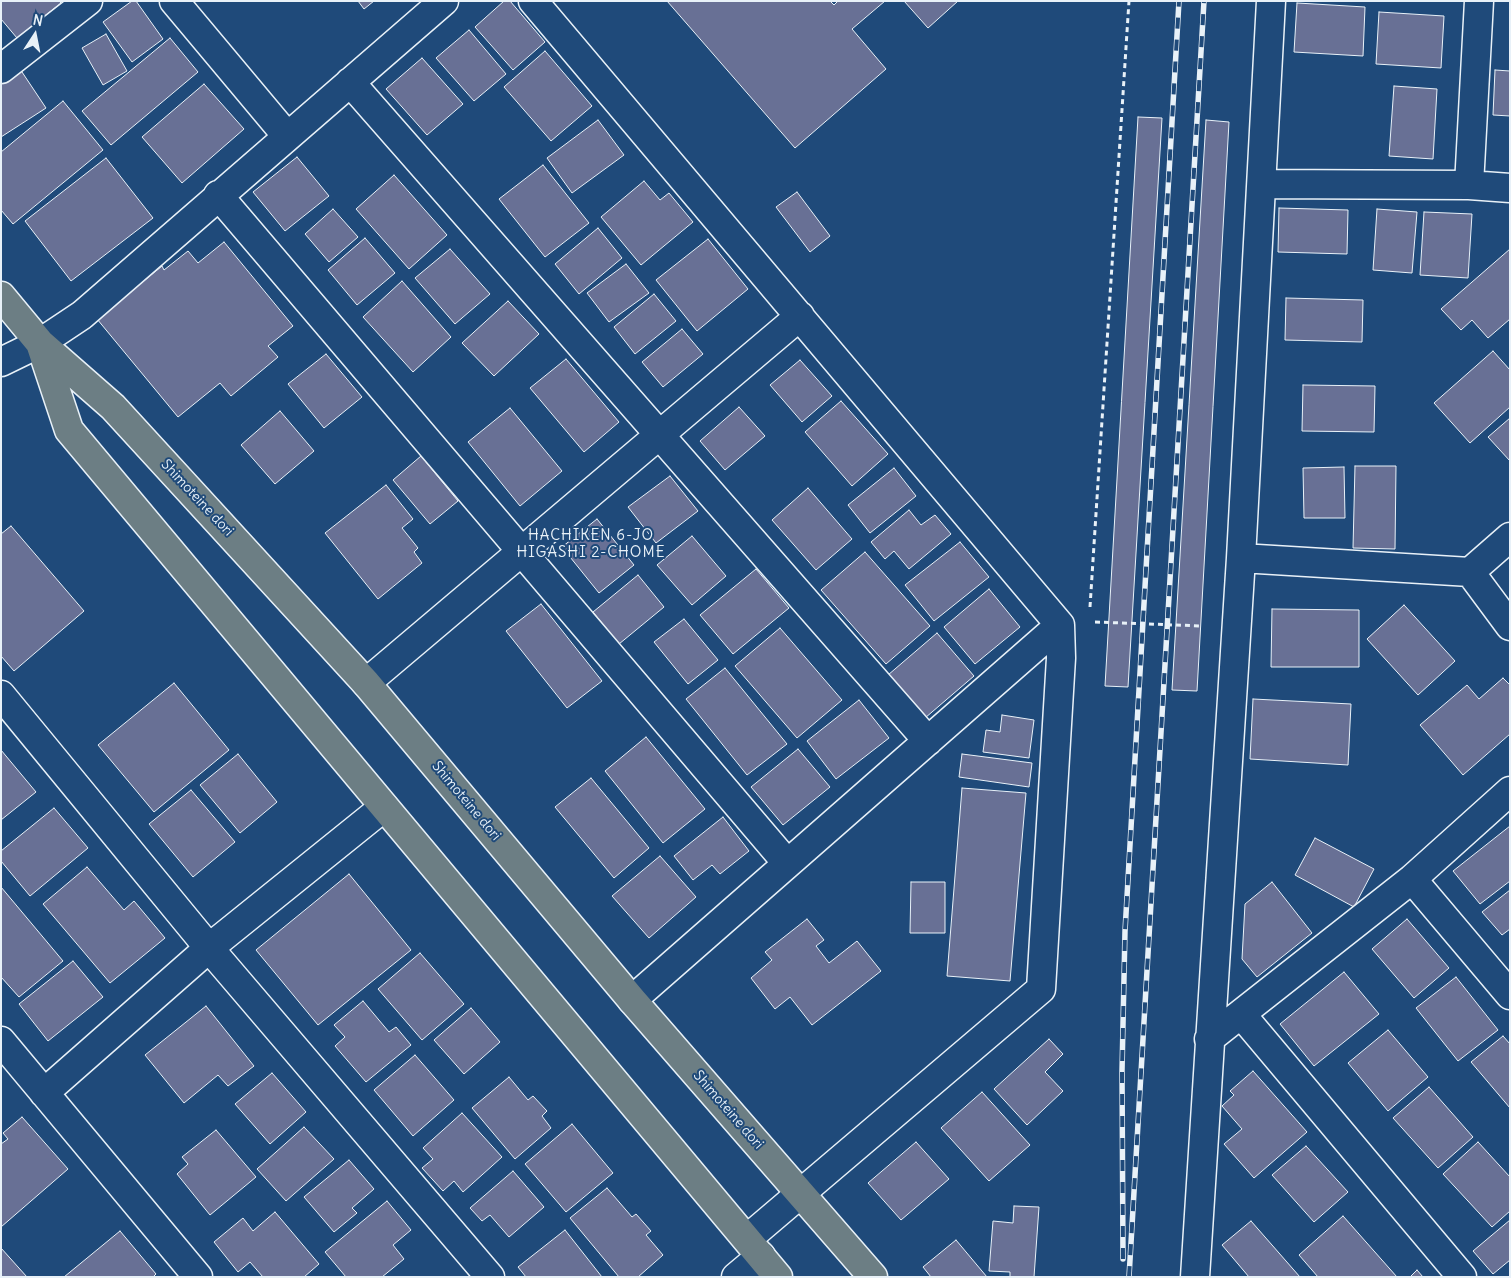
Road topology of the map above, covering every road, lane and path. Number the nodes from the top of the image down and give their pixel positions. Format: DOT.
graph roads {
  1 [pos="88,1"];
  2 [pos="174,1"];
  3 [pos="444,1"];
  4 [pos="533,1"];
  5 [pos="1129,1"];
  6 [pos="1271,1"];
  7 [pos="1479,1"];
  8 [pos="1,69"];
  9 [pos="350,82"];
  10 [pos="287,136"];
  11 [pos="1262,184"];
  12 [pos="1469,184"];
  13 [pos="1510,188"];
  14 [pos="218,195"];
  15 [pos="1,296"];
  16 [pos="800,316"];
  17 [pos="40,343"];
  18 [pos="1,362"];
  19 [pos="660,435"];
  20 [pos="1510,537"];
  21 [pos="523,552"];
  22 [pos="1241,558"];
  23 [pos="1470,572"];
  24 [pos="1090,612"];
  25 [pos="1089,622"];
  26 [pos="1060,624"];
  27 [pos="1510,626"];
  28 [pos="1210,627"];
  29 [pos="366,683"];
  30 [pos="1,695"];
  31 [pos="928,741"];
  32 [pos="1510,791"];
  33 [pos="384,807"];
  34 [pos="787,863"];
  35 [pos="1412,878"];
  36 [pos="209,948"];
  37 [pos="1510,995"];
  38 [pos="632,1000"];
  39 [pos="1241,1014"];
  40 [pos="1210,1039"];
  41 [pos="1,1041"];
  42 [pos="44,1094"];
  43 [pos="801,1192"];
  44 [pos="762,1257"];
  45 [pos="198,1277"];
  46 [pos="490,1277"];
  47 [pos="736,1277"];
  48 [pos="873,1277"];
  49 [pos="1195,1277"];
  50 [pos="1462,1277"];
  1 -- 8 [label="street"];
  2 -- 10 [label="street"];
  3 -- 9 [label="street"];
  4 -- 16 [label="street"];
  5 -- 24 [label="path"];
  6 -- 11 [label="street"];
  7 -- 12 [label="street"];
  9 -- 10 [label="street"];
  9 -- 19 [label="street"];
  10 -- 14 [label="street"];
  11 -- 12 [label="street"];
  11 -- 22 [label="street"];
  12 -- 13 [label="street"];
  14 -- 17 [label="street"];
  14 -- 21 [label="street"];
  15 -- 17 [label="main road, Shimoteine dori"];
  16 -- 19 [label="street"];
  16 -- 26 [label="street"];
  17 -- 18 [label="street"];
  17 -- 29 [label="main road, Shimoteine dori"];
  17 -- 33 [label="main road, Shimoteine dori"];
  19 -- 21 [label="street"];
  19 -- 31 [label="street"];
  20 -- 23 [label="street"];
  21 -- 29 [label="street"];
  21 -- 34 [label="street"];
  22 -- 23 [label="street"];
  22 -- 40 [label="street"];
  23 -- 27 [label="street"];
  25 -- 28 [label="path"];
  26 -- 31 [label="street"];
  26 -- 43 [label="street"];
  29 -- 38 [label="main road, Shimoteine dori"];
  30 -- 36 [label="street"];
  31 -- 34 [label="street"];
  32 -- 35 [label="street"];
  33 -- 36 [label="street"];
  33 -- 44 [label="main road, Shimoteine dori"];
  34 -- 38 [label="street"];
  35 -- 37 [label="street"];
  35 -- 39 [label="street"];
  36 -- 42 [label="street"];
  36 -- 46 [label="street"];
  38 -- 43 [label="main road, Shimoteine dori"];
  39 -- 40 [label="street"];
  39 -- 50 [label="street"];
  40 -- 49 [label="street"];
  41 -- 42 [label="street"];
  42 -- 45 [label="street"];
  43 -- 44 [label="street"];
  43 -- 48 [label="main road, Shimoteine dori"];
  44 -- 47 [label="street"];
}
